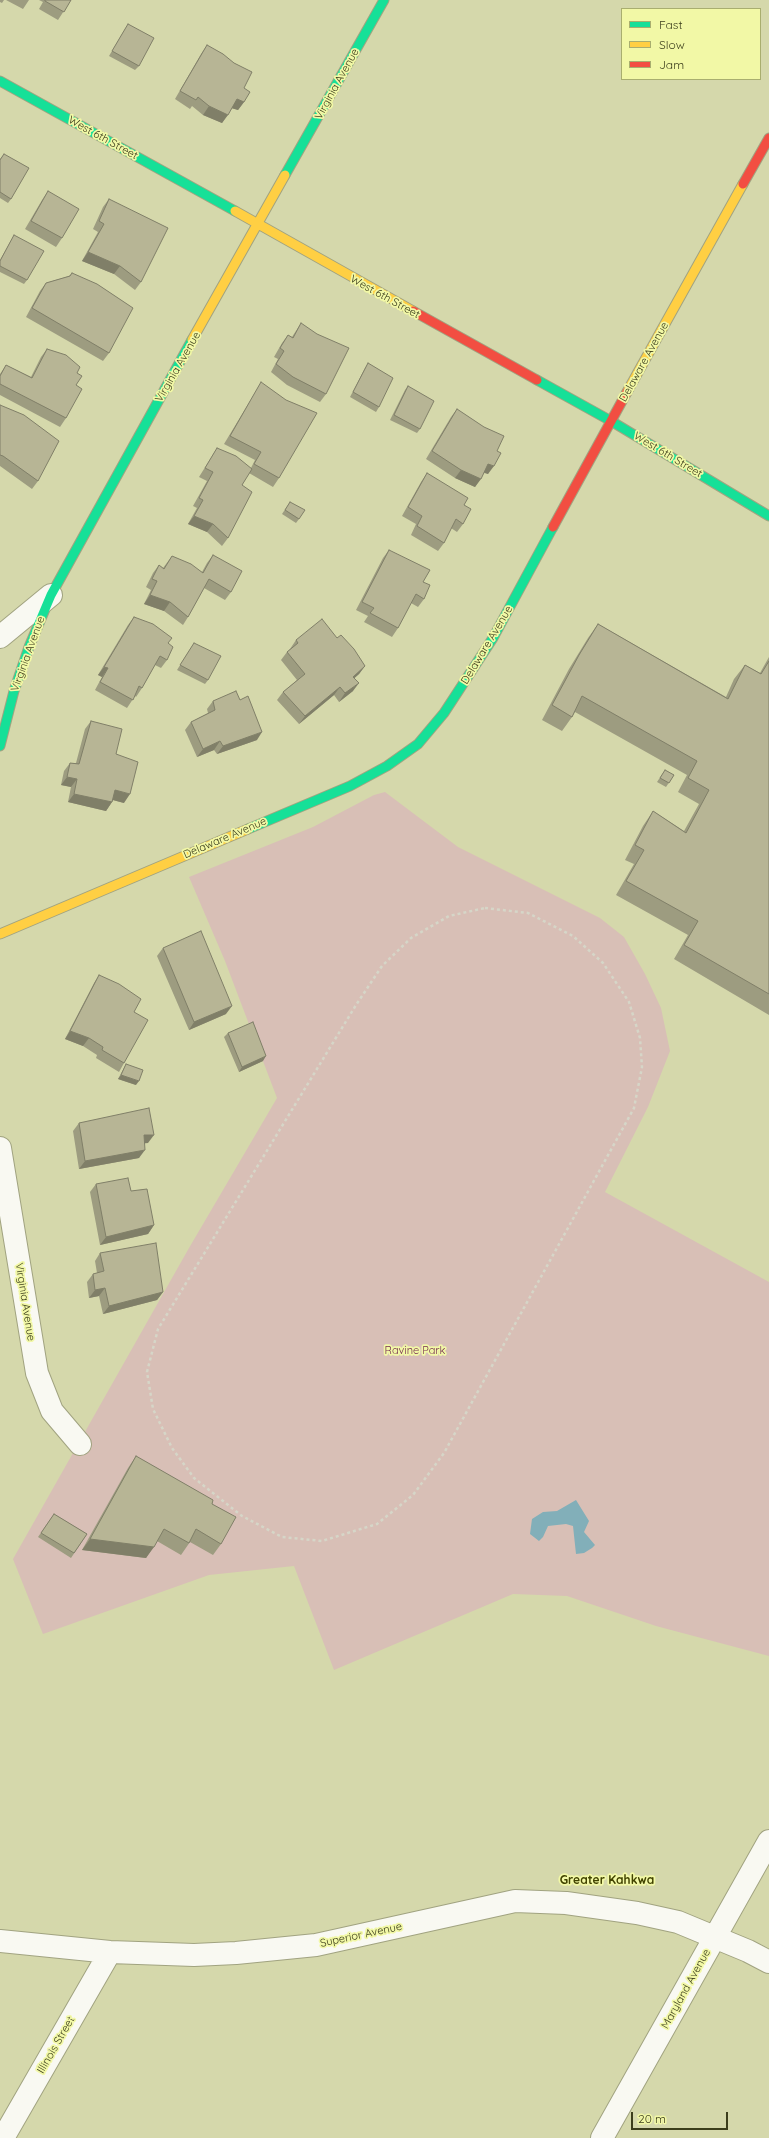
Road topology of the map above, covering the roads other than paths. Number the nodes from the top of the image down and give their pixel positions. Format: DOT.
graph roads {
  1 [pos="384,0"];
  2 [pos="0,81"];
  3 [pos="769,138"];
  4 [pos="258,225"];
  5 [pos="611,422"];
  6 [pos="769,516"];
  7 [pos="51,595"];
  8 [pos="0,637"];
  9 [pos="0,746"];
  10 [pos="0,934"];
  11 [pos="0,1148"];
  12 [pos="80,1444"];
  13 [pos="769,1841"];
  14 [pos="715,1937"];
  15 [pos="0,1942"];
  16 [pos="110,1952"];
  17 [pos="769,1962"];
  18 [pos="3,2138"];
  19 [pos="602,2138"];
  1 -- 4 [label="street, Virginia Avenue"];
  2 -- 4 [label="street, West 6th Street"];
  3 -- 5 [label="street, Delaware Avenue"];
  4 -- 5 [label="street, West 6th Street"];
  4 -- 7 [label="street, Virginia Avenue"];
  5 -- 6 [label="street, West 6th Street"];
  5 -- 10 [label="street, Delaware Avenue"];
  7 -- 8 [label="street"];
  7 -- 9 [label="street, Virginia Avenue"];
  11 -- 12 [label="street, Virginia Avenue"];
  13 -- 14 [label="street, Maryland Avenue"];
  14 -- 16 [label="street, Superior Avenue"];
  14 -- 17 [label="street, Superior Avenue"];
  14 -- 19 [label="street, Maryland Avenue"];
  15 -- 16 [label="street, Superior Avenue"];
  16 -- 18 [label="street, Illinois Street"];
}
